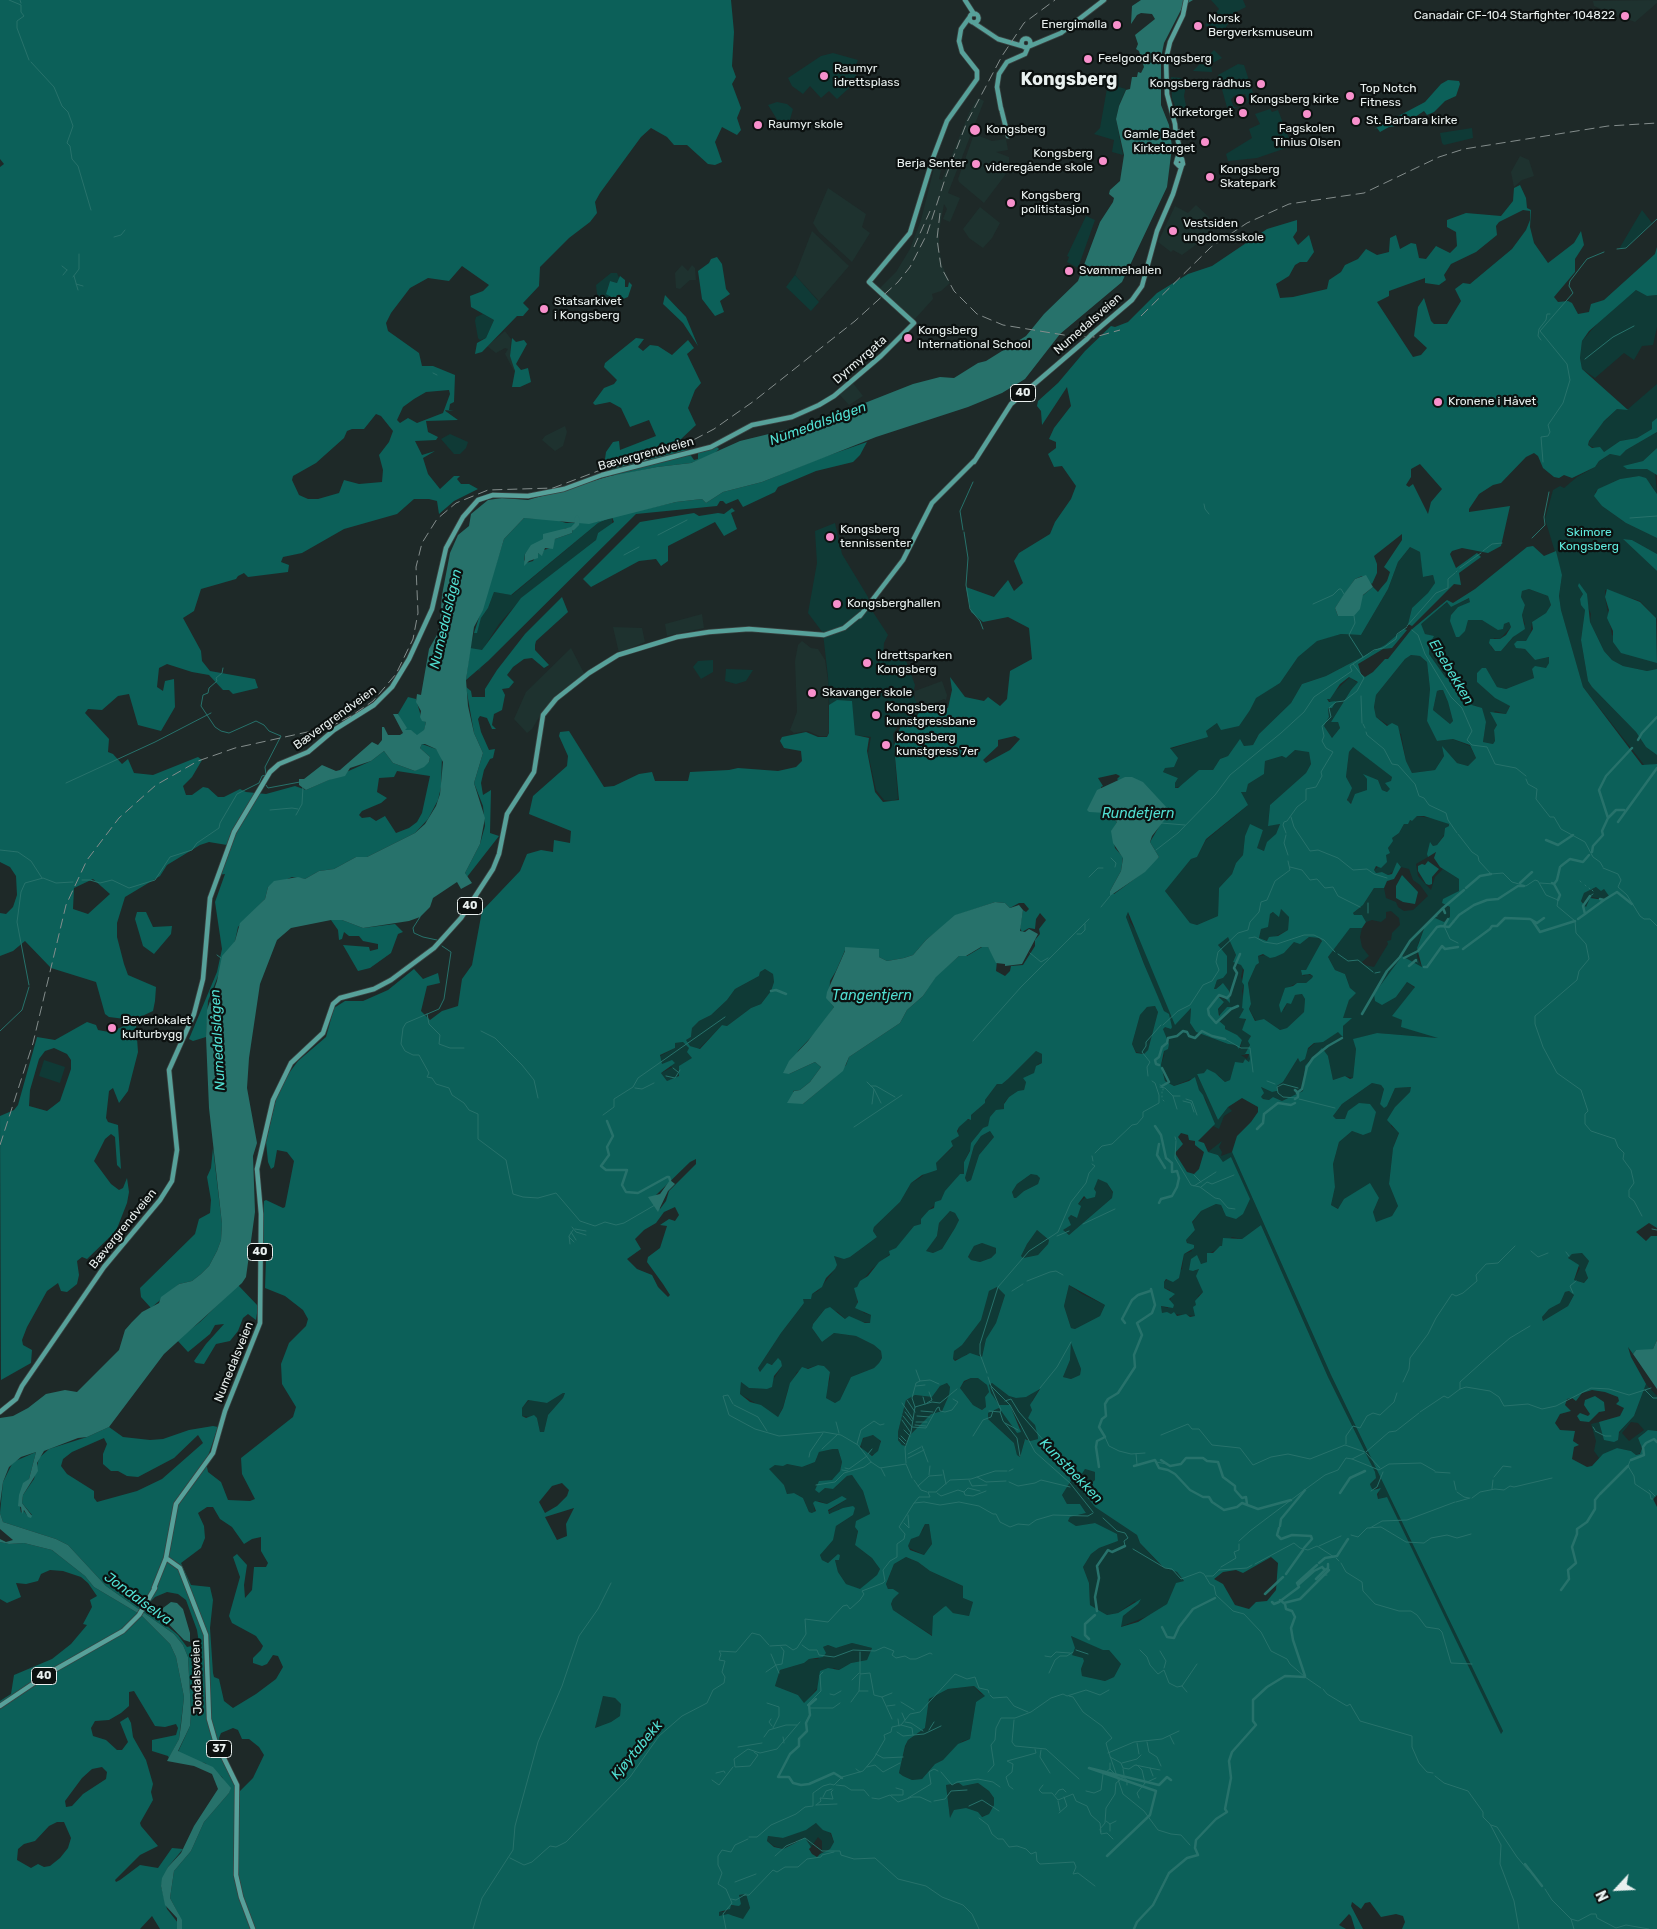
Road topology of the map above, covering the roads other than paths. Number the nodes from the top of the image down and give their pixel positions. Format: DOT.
graph roads {
  1 [pos="1102,0"];
  2 [pos="1186,0"];
  3 [pos="966,2"];
  4 [pos="973,19"];
  5 [pos="1042,42"];
  6 [pos="1025,45"];
  7 [pos="1008,136"];
  8 [pos="815,407"];
  9 [pos="0,1412"];
  10 [pos="167,1560"];
  11 [pos="0,1706"];
  12 [pos="253,1929"];
  1 -- 5 [label="main road"];
  2 -- 10 [label="main road, Numedalsveien / 40, bridge"];
  3 -- 4 [label="main road"];
  4 -- 6 [label="main road"];
  4 -- 8 [label="main road, Dyrmyrgata"];
  5 -- 6 [label="main road"];
  5 -- 6 [label="main road"];
  6 -- 7 [label="main road"];
  8 -- 9 [label="main road, Bævergrendveien"];
  10 -- 11 [label="main road, Numedalsveien / 40"];
  10 -- 12 [label="main road, Jondalsveien / 37"];
}
